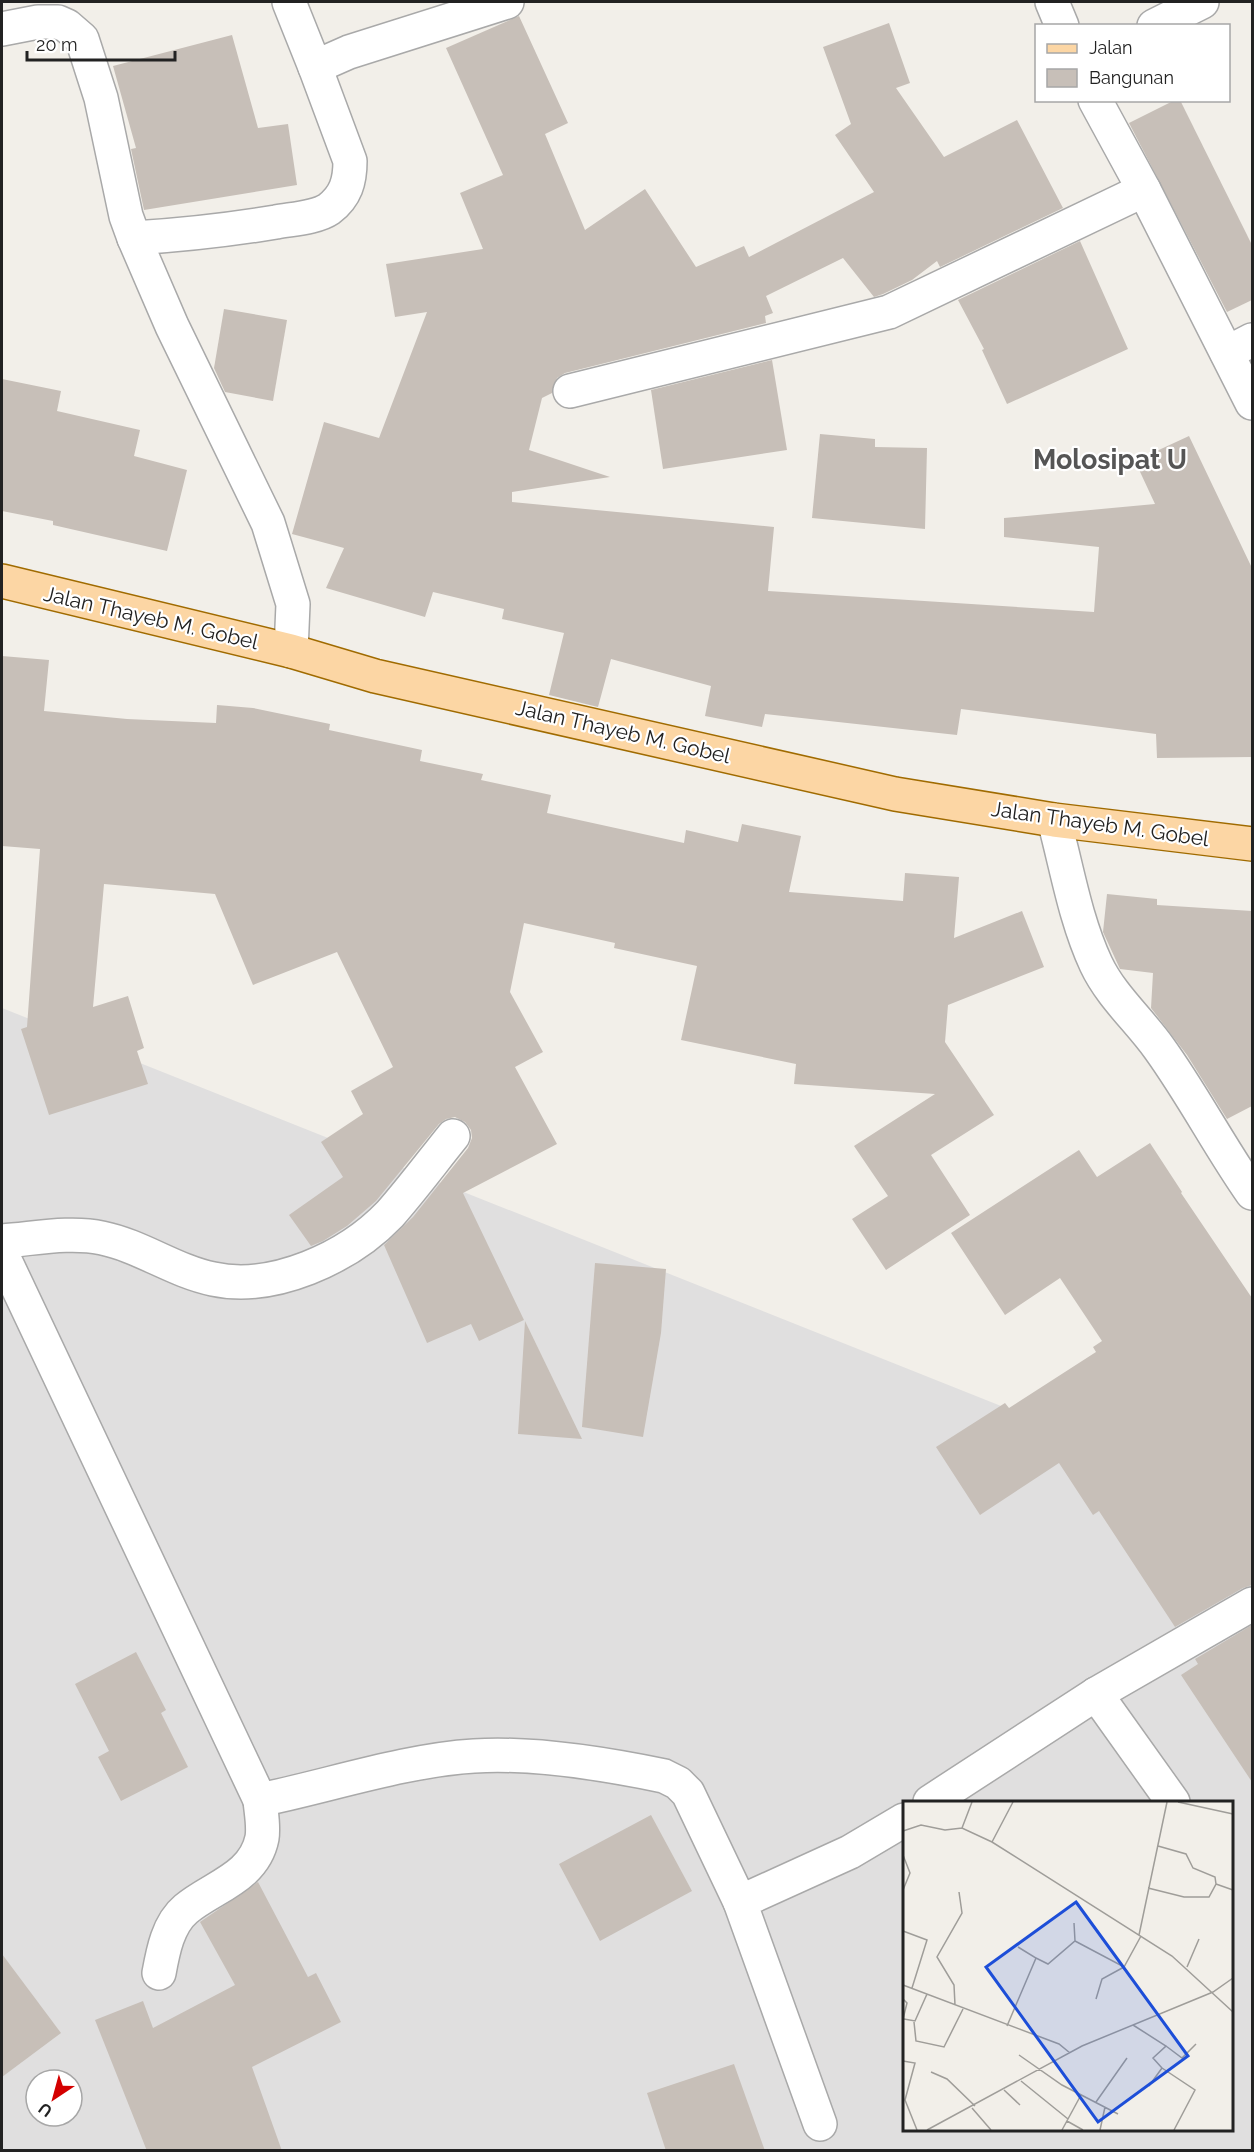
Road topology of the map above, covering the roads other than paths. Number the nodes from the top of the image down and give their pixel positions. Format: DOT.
graph roads {
  1 [pos="289,2"];
  2 [pos="507,2"];
  3 [pos="1052,2"];
  4 [pos="1202,2"];
  5 [pos="1061,24"];
  6 [pos="1158,24"];
  7 [pos="2,29"];
  8 [pos="315,68"];
  9 [pos="1096,102"];
  10 [pos="1144,190"];
  11 [pos="134,238"];
  12 [pos="1240,346"];
  13 [pos="570,391"];
  14 [pos="1252,403"];
  15 [pos="2,581"];
  16 [pos="291,651"];
  17 [pos="1054,820"];
  18 [pos="1252,844"];
  19 [pos="453,1136"];
  20 [pos="1252,1194"];
  21 [pos="2,1241"];
  22 [pos="2,1254"];
  23 [pos="1252,1604"];
  24 [pos="1096,1694"];
  25 [pos="260,1800"];
  26 [pos="933,1801"];
  27 [pos="1172,1801"];
  28 [pos="903,1821"];
  29 [pos="740,1902"];
  30 [pos="159,1973"];
  31 [pos="820,2124"];
  1 -- 8 [label="street"];
  2 -- 8 [label="street"];
  3 -- 5 [label="street"];
  4 -- 6 [label="street"];
  7 -- 11 [label="street"];
  8 -- 11 [label="street"];
  9 -- 10 [label="street"];
  10 -- 12 [label="street"];
  10 -- 13 [label="street"];
  11 -- 16 [label="street"];
  12 -- 14 [label="street"];
  15 -- 16 [label="main road, Jalan Thayeb M. Gobel"];
  16 -- 17 [label="main road, Jalan Thayeb M. Gobel"];
  17 -- 18 [label="main road, Jalan Thayeb M. Gobel"];
  17 -- 20 [label="street"];
  19 -- 21 [label="street"];
  22 -- 25 [label="street"];
  23 -- 24 [label="street"];
  24 -- 26 [label="street"];
  24 -- 27 [label="street"];
  25 -- 29 [label="street"];
  25 -- 30 [label="street"];
  28 -- 29 [label="street"];
  29 -- 31 [label="street"];
}
